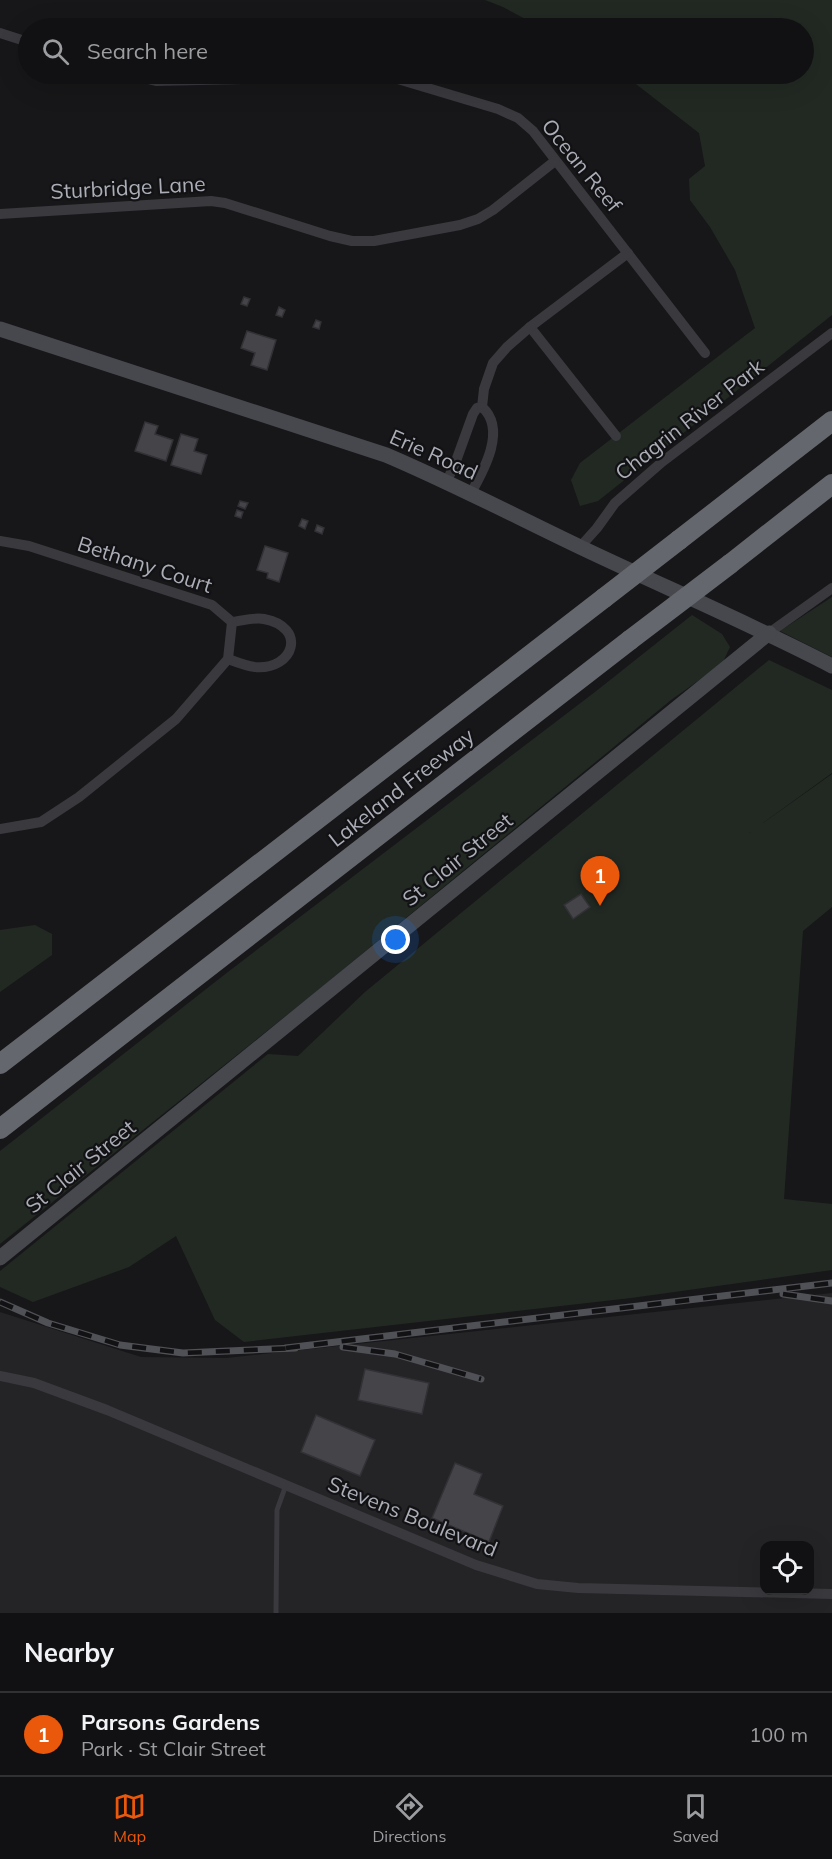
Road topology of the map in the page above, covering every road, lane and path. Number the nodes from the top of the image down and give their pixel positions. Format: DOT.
graph roads {
  1 [pos="0,33"];
  2 [pos="18,39"];
  3 [pos="414,84"];
  4 [pos="555,161"];
  5 [pos="0,214"];
  6 [pos="628,253"];
  7 [pos="530,327"];
  8 [pos="0,329"];
  9 [pos="832,333"];
  10 [pos="705,352"];
  11 [pos="482,406"];
  12 [pos="832,421"];
  13 [pos="616,436"];
  14 [pos="447,481"];
  15 [pos="832,484"];
  16 [pos="471,493"];
  17 [pos="0,541"];
  18 [pos="580,547"];
  19 [pos="832,588"];
  20 [pos="232,622"];
  21 [pos="769,633"];
  22 [pos="228,659"];
  23 [pos="832,666"];
  24 [pos="0,829"];
  25 [pos="0,1064"];
  26 [pos="0,1130"];
  27 [pos="0,1258"];
  28 [pos="0,1376"];
  29 [pos="286,1485"];
  30 [pos="832,1594"];
  31 [pos="276,1613"];
  1 -- 2 [label="street"];
  3 -- 4 [label="street, Ocean Reef"];
  4 -- 5 [label="street, Sturbridge Lane"];
  4 -- 6 [label="street, Ocean Reef"];
  6 -- 7 [label="street"];
  6 -- 10 [label="street, Ocean Reef"];
  7 -- 11 [label="street"];
  7 -- 13 [label="street"];
  8 -- 14 [label="street, Erie Road"];
  9 -- 18 [label="street, Chagrin River Park"];
  11 -- 14 [label="street"];
  11 -- 16 [label="street"];
  12 -- 25 [label="highway, Lakeland Freeway, bridge"];
  14 -- 16 [label="street, Erie Road"];
  15 -- 26 [label="highway, Lakeland Freeway, bridge"];
  16 -- 18 [label="street, Erie Road"];
  17 -- 20 [label="street, Bethany Court"];
  18 -- 21 [label="street, Erie Road"];
  19 -- 21 [label="street, St Clair Street"];
  20 -- 22 [label="street"];
  20 -- 22 [label="street"];
  21 -- 23 [label="street, Erie Road"];
  21 -- 27 [label="street, St Clair Street"];
  22 -- 24 [label="street"];
  28 -- 29 [label="street, Stevens Boulevard"];
  29 -- 30 [label="street, Stevens Boulevard"];
  29 -- 31 [label="lane"];
}
